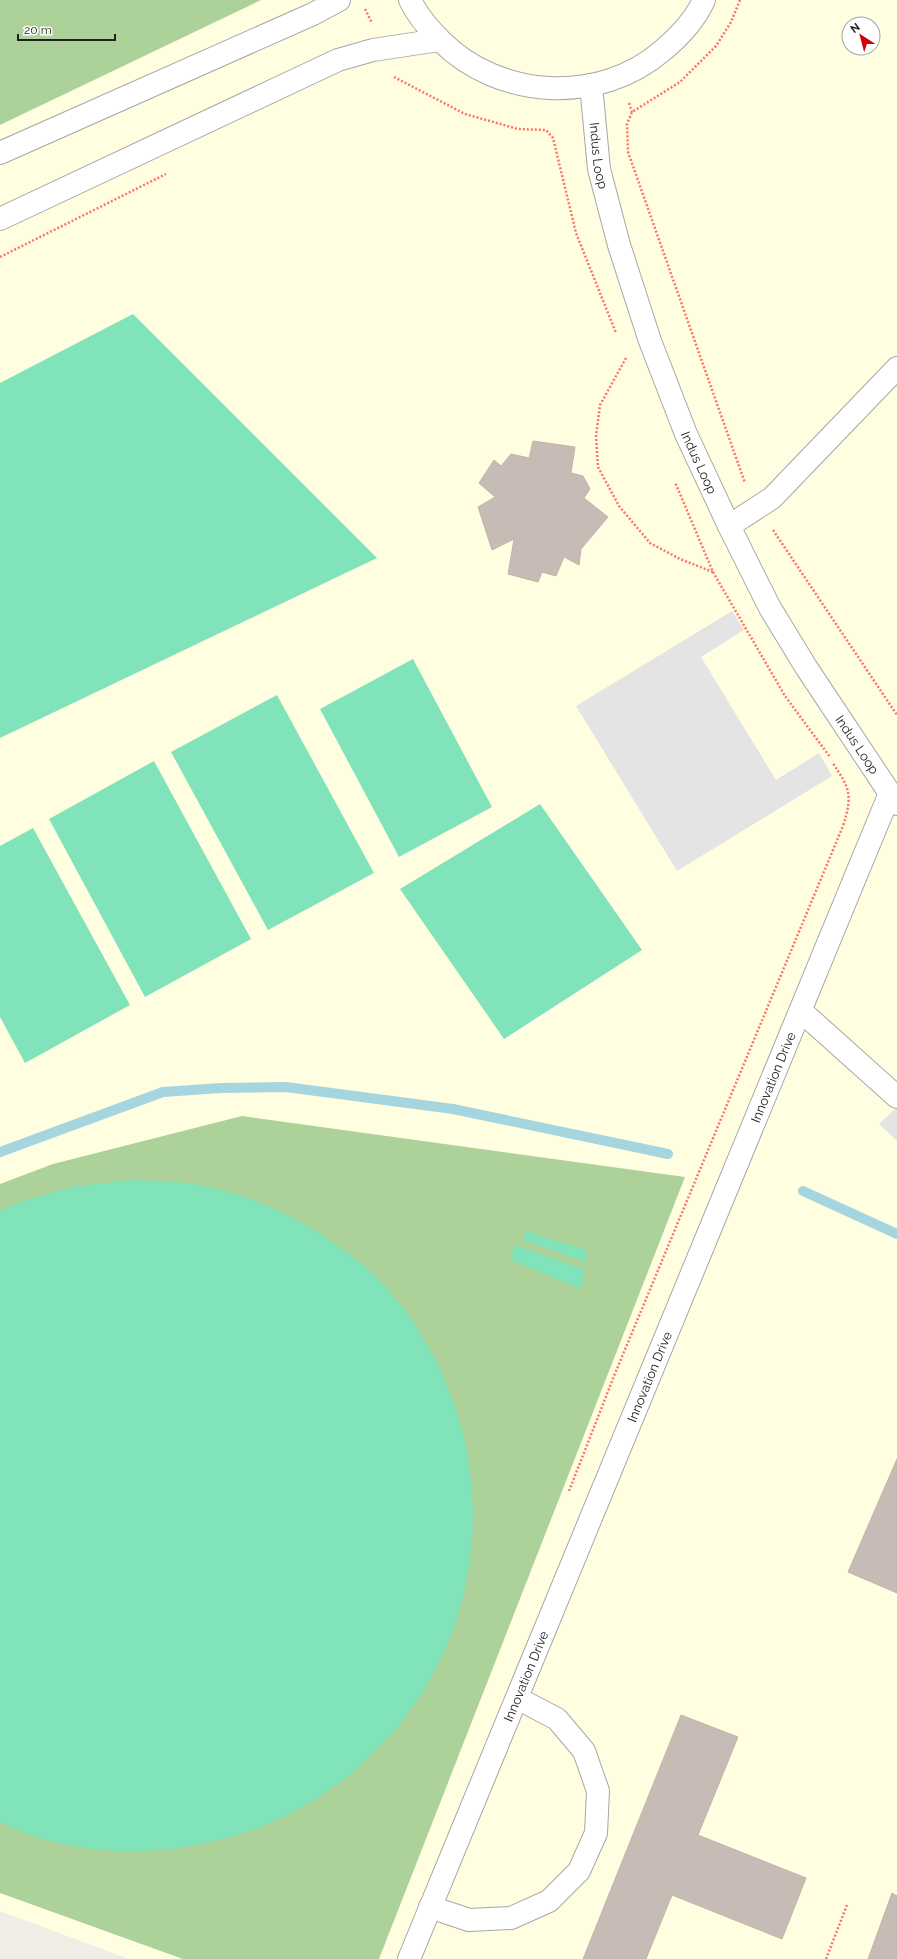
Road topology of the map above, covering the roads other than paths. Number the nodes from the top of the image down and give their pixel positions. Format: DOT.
graph roads {
  1 [pos="339,0"];
  2 [pos="410,0"];
  3 [pos="704,0"];
  4 [pos="439,40"];
  5 [pos="590,85"];
  6 [pos="0,153"];
  7 [pos="0,218"];
  8 [pos="897,368"];
  9 [pos="729,526"];
  10 [pos="894,799"];
  11 [pos="801,1011"];
  12 [pos="897,1097"];
  13 [pos="517,1698"];
  14 [pos="430,1907"];
  15 [pos="408,1959"];
  1 -- 6 [label="street"];
  2 -- 4 [label="street"];
  3 -- 5 [label="street"];
  4 -- 5 [label="street"];
  4 -- 7 [label="street"];
  5 -- 9 [label="street, Indus Loop"];
  8 -- 9 [label="street"];
  9 -- 10 [label="street, Indus Loop"];
  10 -- 11 [label="street, Innovation Drive"];
  11 -- 12 [label="street"];
  11 -- 13 [label="street, Innovation Drive"];
  13 -- 14 [label="street, Innovation Drive"];
  13 -- 14 [label="street"];
  14 -- 15 [label="street, Innovation Drive"];
}
